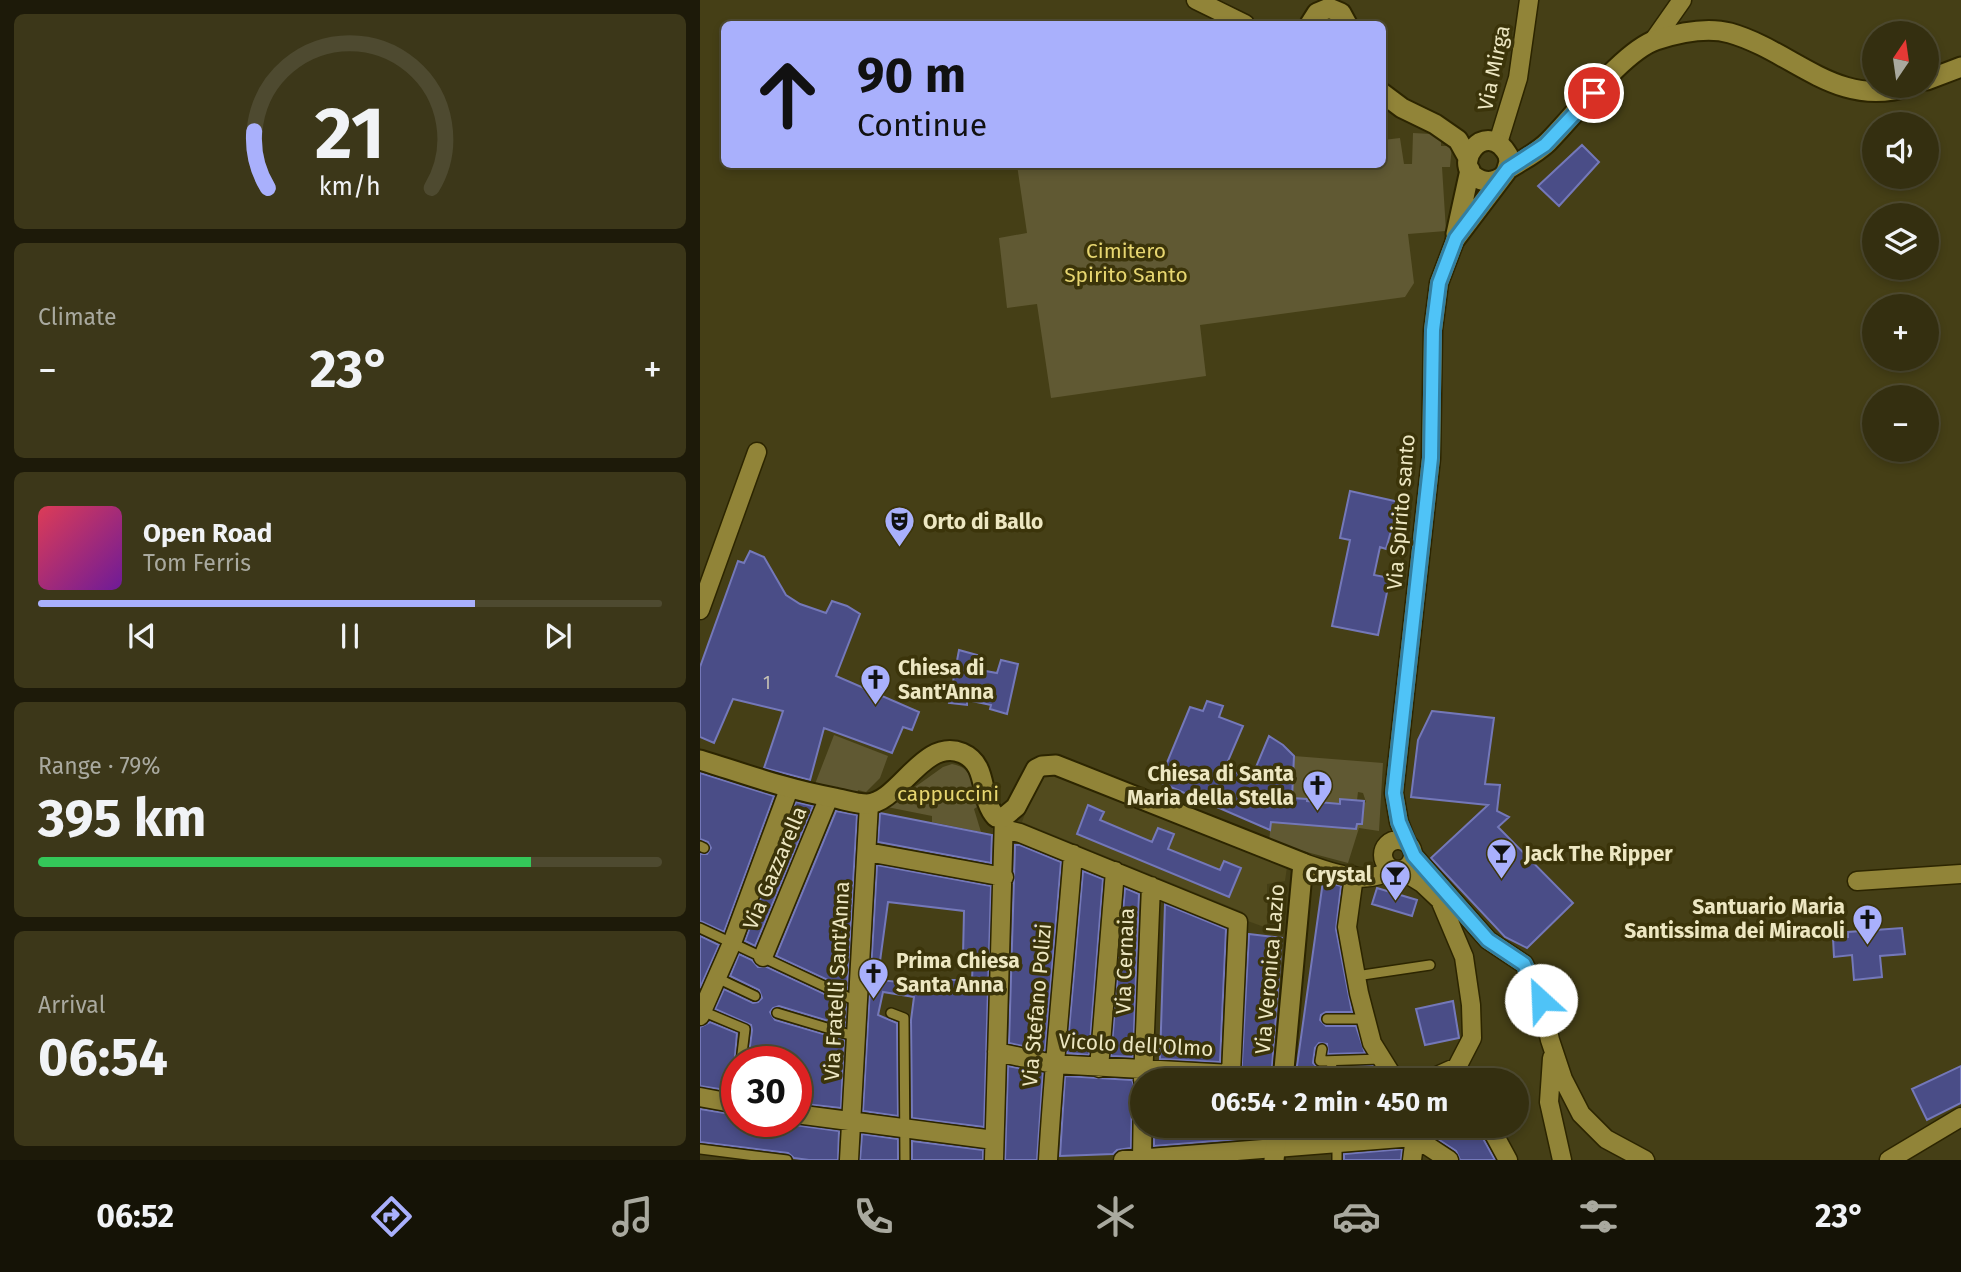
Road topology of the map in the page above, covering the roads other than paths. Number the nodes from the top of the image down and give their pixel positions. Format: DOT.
graph roads {
  1 [pos="1196,0"];
  2 [pos="1529,0"];
  3 [pos="1682,0"];
  4 [pos="1328,4"];
  5 [pos="1239,21"];
  6 [pos="1312,21"];
  7 [pos="1345,21"];
  8 [pos="1654,40"];
  9 [pos="1961,67"];
  10 [pos="1939,75"];
  11 [pos="1862,92"];
  12 [pos="1386,96"];
  13 [pos="1435,124"];
  14 [pos="1496,144"];
  15 [pos="1545,145"];
  16 [pos="1469,164"];
  17 [pos="1505,173"];
  18 [pos="1456,238"];
  19 [pos="757,452"];
  20 [pos="700,610"];
  21 [pos="700,761"];
  22 [pos="789,789"];
  23 [pos="1394,793"];
  24 [pos="829,797"];
  25 [pos="869,804"];
  26 [pos="1004,823"];
  27 [pos="1410,849"];
  28 [pos="1384,850"];
  29 [pos="867,852"];
  30 [pos="1073,854"];
  31 [pos="1303,863"];
  32 [pos="1396,870"];
  33 [pos="1115,871"];
  34 [pos="1961,874"];
  35 [pos="1348,875"];
  36 [pos="1004,877"];
  37 [pos="1857,881"];
  38 [pos="1151,886"];
  39 [pos="700,928"];
  40 [pos="732,943"];
  41 [pos="763,957"];
  42 [pos="1430,965"];
  43 [pos="1356,976"];
  44 [pos="716,978"];
  45 [pos="755,996"];
  46 [pos="858,1002"];
  47 [pos="777,1013"];
  48 [pos="891,1013"];
  49 [pos="701,1014"];
  50 [pos="1327,1019"];
  51 [pos="1364,1019"];
  52 [pos="857,1037"];
  53 [pos="1550,1041"];
  54 [pos="743,1046"];
  55 [pos="1322,1049"];
  56 [pos="997,1052"];
  57 [pos="1381,1059"];
  58 [pos="1332,1061"];
  59 [pos="1053,1064"];
  60 [pos="1099,1068"];
  61 [pos="1143,1068"];
  62 [pos="1231,1068"];
  63 [pos="1284,1068"];
  64 [pos="1332,1068"];
  65 [pos="1387,1068"];
  66 [pos="1462,1068"];
  67 [pos="1130,1072"];
  68 [pos="700,1097"];
  69 [pos="721,1098"];
  70 [pos="812,1116"];
  71 [pos="1961,1117"];
  72 [pos="851,1122"];
  73 [pos="905,1130"];
  74 [pos="1142,1138"];
  75 [pos="1389,1138"];
  76 [pos="1414,1138"];
  77 [pos="1422,1138"];
  78 [pos="1496,1138"];
  79 [pos="995,1140"];
  80 [pos="700,1149"];
  81 [pos="1337,1152"];
  82 [pos="1275,1154"];
  83 [pos="1185,1158"];
  84 [pos="1142,1159"];
  85 [pos="1444,1159"];
  86 [pos="787,1160"];
  87 [pos="849,1160"];
  88 [pos="905,1160"];
  89 [pos="994,1160"];
  90 [pos="1048,1160"];
  91 [pos="1123,1160"];
  92 [pos="1412,1160"];
  93 [pos="1508,1160"];
  94 [pos="1562,1160"];
  95 [pos="1645,1160"];
  96 [pos="1889,1160"];
  1 -- 5 [label="street"];
  2 -- 14 [label="street, Via Mirga"];
  3 -- 8 [label="street"];
  4 -- 6 [label="street"];
  4 -- 7 [label="street"];
  8 -- 11 [label="street"];
  8 -- 15 [label="street"];
  9 -- 10 [label="street"];
  12 -- 13 [label="street"];
  13 -- 14 [label="street"];
  13 -- 16 [label="street"];
  14 -- 15 [label="street"];
  14 -- 16 [label="street"];
  14 -- 17 [label="street"];
  15 -- 17 [label="street"];
  16 -- 17 [label="street"];
  16 -- 18 [label="street, Via Spirito santo"];
  17 -- 18 [label="street, Via Spirito santo"];
  18 -- 23 [label="street, Via Spirito santo"];
  19 -- 20 [label="street"];
  21 -- 22 [label="street"];
  22 -- 24 [label="street"];
  22 -- 40 [label="street"];
  23 -- 27 [label="street"];
  23 -- 28 [label="street"];
  24 -- 25 [label="street"];
  24 -- 41 [label="street, Via Gazzarella"];
  25 -- 26 [label="street"];
  25 -- 29 [label="street, Via Fratelli Sant'Anna"];
  26 -- 30 [label="street"];
  26 -- 31 [label="street"];
  26 -- 36 [label="street"];
  27 -- 28 [label="street"];
  27 -- 32 [label="street"];
  27 -- 53 [label="street"];
  28 -- 32 [label="street"];
  28 -- 35 [label="street"];
  29 -- 36 [label="street"];
  29 -- 46 [label="street, Via Fratelli Sant'Anna"];
  30 -- 33 [label="street"];
  30 -- 59 [label="street, Via Stefano Polizi"];
  31 -- 35 [label="street"];
  31 -- 63 [label="street, Via Veronica Lazio"];
  32 -- 35 [label="street"];
  32 -- 66 [label="street"];
  33 -- 38 [label="street"];
  33 -- 60 [label="street"];
  34 -- 37 [label="street"];
  35 -- 43 [label="street"];
  36 -- 56 [label="street"];
  38 -- 61 [label="street, Via Cernaia"];
  38 -- 62 [label="street, Vicolo dell'Olmo"];
  39 -- 40 [label="lane"];
  40 -- 41 [label="lane"];
  40 -- 44 [label="street"];
  41 -- 46 [label="lane"];
  42 -- 43 [label="lane"];
  43 -- 51 [label="street"];
  44 -- 45 [label="lane"];
  44 -- 49 [label="street"];
  46 -- 52 [label="street, Via Fratelli Sant'Anna"];
  47 -- 52 [label="lane"];
  48 -- 73 [label="lane"];
  49 -- 54 [label="lane"];
  50 -- 51 [label="lane"];
  51 -- 57 [label="street"];
  52 -- 72 [label="street, Via Fratelli Sant'Anna"];
  53 -- 94 [label="street"];
  53 -- 95 [label="street"];
  55 -- 58 [label="lane"];
  56 -- 59 [label="street, Vicolo dell'Olmo"];
  56 -- 79 [label="street"];
  57 -- 58 [label="lane"];
  57 -- 65 [label="street"];
  58 -- 64 [label="lane"];
  59 -- 60 [label="street, Vicolo dell'Olmo"];
  59 -- 90 [label="street, Via Stefano Polizi"];
  60 -- 67 [label="street, Vicolo dell'Olmo"];
  68 -- 69 [label="street"];
  70 -- 72 [label="street"];
  71 -- 96 [label="street"];
  72 -- 73 [label="street"];
  72 -- 87 [label="street, Via Fratelli Sant'Anna"];
  73 -- 79 [label="street"];
  73 -- 88 [label="lane"];
  74 -- 84 [label="street"];
  75 -- 81 [label="street"];
  76 -- 92 [label="street"];
  77 -- 85 [label="street"];
  78 -- 93 [label="street"];
  79 -- 89 [label="street"];
  80 -- 86 [label="lane"];
  81 -- 82 [label="street"];
  82 -- 83 [label="street"];
  83 -- 84 [label="street"];
  84 -- 91 [label="street"];
}
